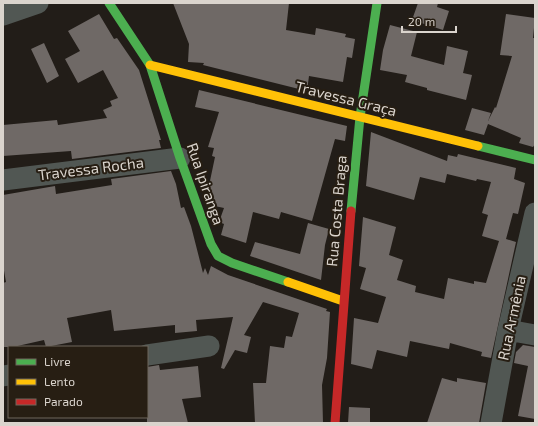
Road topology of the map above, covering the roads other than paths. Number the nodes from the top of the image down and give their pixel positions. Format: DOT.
graph roads {
  1 [pos="38,3"];
  2 [pos="109,3"];
  3 [pos="377,3"];
  4 [pos="3,15"];
  5 [pos="150,65"];
  6 [pos="360,117"];
  7 [pos="180,158"];
  8 [pos="535,160"];
  9 [pos="3,180"];
  10 [pos="535,213"];
  11 [pos="343,301"];
  12 [pos="508,330"];
  13 [pos="535,335"];
  14 [pos="209,346"];
  15 [pos="148,355"];
  16 [pos="335,423"];
  17 [pos="491,423"];
  1 -- 4 [label="street"];
  2 -- 5 [label="street, Rua Ipiranga"];
  3 -- 6 [label="street, Rua Costa Braga"];
  5 -- 6 [label="street, Travessa Graça"];
  5 -- 7 [label="street, Rua Ipiranga"];
  6 -- 8 [label="street, Travessa Graça"];
  6 -- 11 [label="street, Rua Costa Braga"];
  7 -- 9 [label="street, Travessa Rocha"];
  7 -- 11 [label="street, Rua Ipiranga"];
  10 -- 12 [label="street, Rua Armênia"];
  11 -- 16 [label="street, Rua Costa Braga"];
  12 -- 13 [label="street"];
  12 -- 17 [label="street, Rua Armênia"];
  14 -- 15 [label="street"];
}
